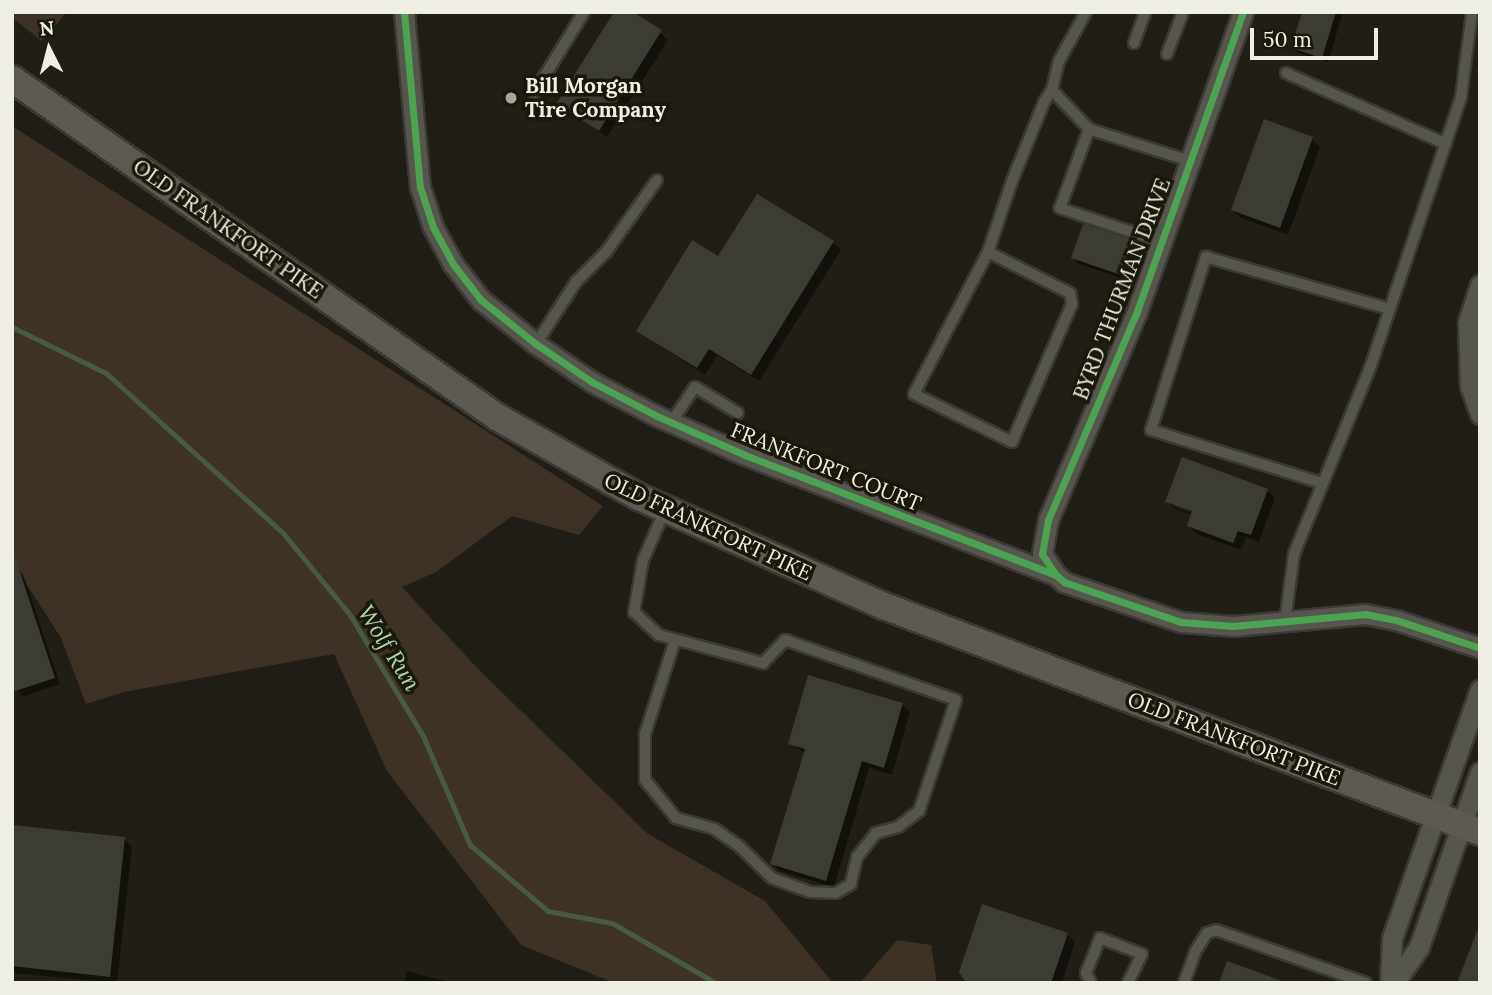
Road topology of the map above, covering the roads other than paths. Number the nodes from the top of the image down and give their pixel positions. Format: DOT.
graph roads {
  1 [pos="404,12"];
  2 [pos="584,12"];
  3 [pos="1086,12"];
  4 [pos="1145,12"];
  5 [pos="1183,12"];
  6 [pos="1243,12"];
  7 [pos="1472,12"];
  8 [pos="1134,43"];
  9 [pos="1167,54"];
  10 [pos="1286,73"];
  11 [pos="12,79"];
  12 [pos="1052,90"];
  13 [pos="534,93"];
  14 [pos="1089,129"];
  15 [pos="1446,144"];
  16 [pos="1190,161"];
  17 [pos="657,180"];
  18 [pos="1162,242"];
  19 [pos="988,252"];
  20 [pos="1480,285"];
  21 [pos="1390,309"];
  22 [pos="536,344"];
  23 [pos="738,413"];
  24 [pos="1480,414"];
  25 [pos="672,421"];
  26 [pos="1322,484"];
  27 [pos="665,509"];
  28 [pos="1056,575"];
  29 [pos="1285,622"];
  30 [pos="675,640"];
  31 [pos="1480,648"];
  32 [pos="1480,690"];
  33 [pos="1480,772"];
  34 [pos="1436,816"];
  35 [pos="1471,829"];
  36 [pos="1091,983"];
  37 [pos="1128,983"];
  38 [pos="1184,983"];
  39 [pos="1366,983"];
  40 [pos="1392,983"];
  1 -- 22 [label="street, FRANKFORT COURT"];
  2 -- 13 [label="lane"];
  3 -- 12 [label="lane"];
  4 -- 8 [label="lane"];
  5 -- 9 [label="lane"];
  6 -- 16 [label="street, BYRD THURMAN DRIVE"];
  7 -- 15 [label="lane"];
  10 -- 15 [label="lane"];
  11 -- 27 [label="main road, OLD FRANKFORT PIKE"];
  12 -- 14 [label="lane"];
  12 -- 19 [label="lane"];
  14 -- 16 [label="lane"];
  14 -- 18 [label="lane"];
  15 -- 21 [label="lane"];
  16 -- 18 [label="street, BYRD THURMAN DRIVE"];
  17 -- 22 [label="lane"];
  18 -- 28 [label="street, BYRD THURMAN DRIVE"];
  19 -- 19 [label="lane"];
  20 -- 24 [label="street"];
  21 -- 26 [label="lane"];
  21 -- 26 [label="lane"];
  22 -- 25 [label="street, FRANKFORT COURT"];
  23 -- 25 [label="lane"];
  25 -- 28 [label="street, FRANKFORT COURT"];
  26 -- 29 [label="lane"];
  27 -- 30 [label="lane"];
  27 -- 34 [label="main road, OLD FRANKFORT PIKE"];
  28 -- 29 [label="street, FRANKFORT COURT"];
  29 -- 31 [label="street, FRANKFORT COURT"];
  30 -- 30 [label="lane"];
  32 -- 34 [label="street"];
  33 -- 35 [label="street"];
  34 -- 35 [label="main road, OLD FRANKFORT PIKE"];
  34 -- 40 [label="street"];
  35 -- 40 [label="street"];
  36 -- 37 [label="lane"];
  38 -- 39 [label="lane"];
}
